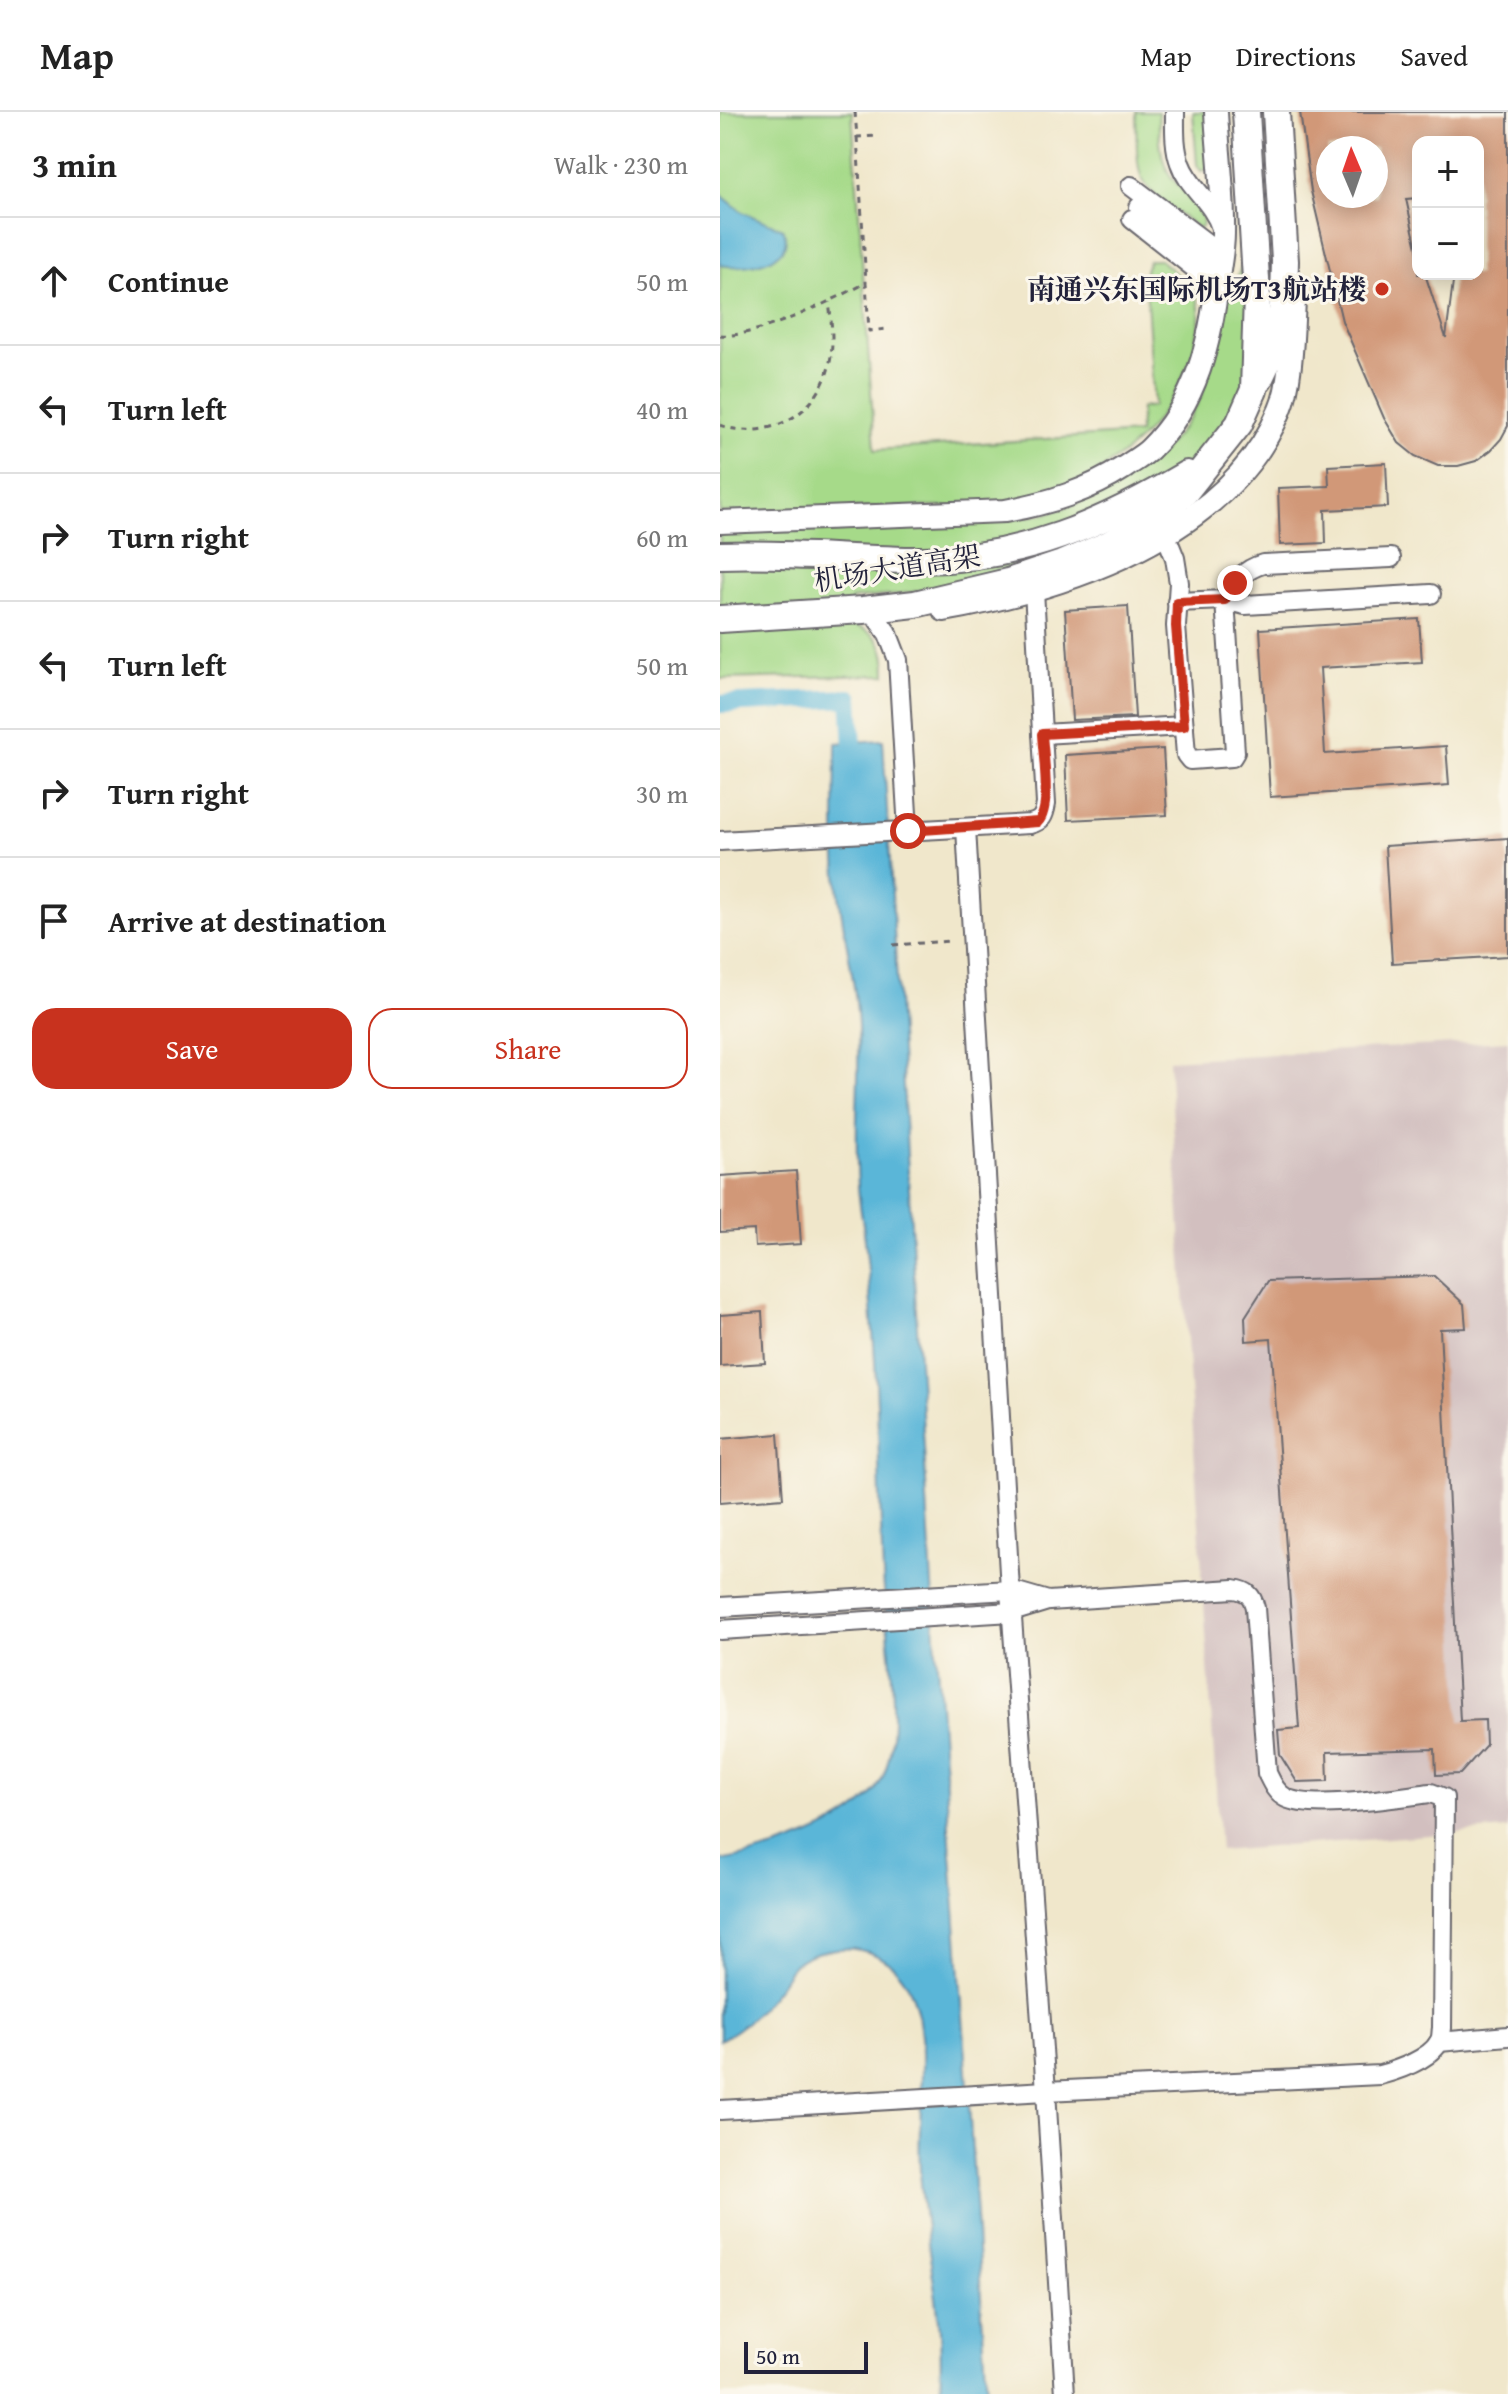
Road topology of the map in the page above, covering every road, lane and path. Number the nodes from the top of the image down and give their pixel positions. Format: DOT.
graph roads {
  1 [pos="855,112"];
  2 [pos="1175,112"];
  3 [pos="1216,112"];
  4 [pos="1246,112"];
  5 [pos="1276,112"];
  6 [pos="1283,112"];
  7 [pos="877,136"];
  8 [pos="857,137"];
  9 [pos="1219,269"];
  10 [pos="866,283"];
  11 [pos="829,302"];
  12 [pos="886,329"];
  13 [pos="720,335"];
  14 [pos="1254,390"];
  15 [pos="720,425"];
  16 [pos="1215,457"];
  17 [pos="720,522"];
  18 [pos="1165,533"];
  19 [pos="720,555"];
  20 [pos="1391,558"];
  21 [pos="1034,590"];
  22 [pos="1431,594"];
  23 [pos="1225,600"];
  24 [pos="1177,602"];
  25 [pos="720,619"];
  26 [pos="878,620"];
  27 [pos="720,629"];
  28 [pos="1184,726"];
  29 [pos="1042,734"];
  30 [pos="966,828"];
  31 [pos="902,831"];
  32 [pos="720,841"];
  33 [pos="950,941"];
  34 [pos="893,945"];
  35 [pos="1010,1590"];
  36 [pos="1048,1601"];
  37 [pos="720,1607"];
  38 [pos="1012,1612"];
  39 [pos="720,1630"];
  40 [pos="1508,2036"];
  41 [pos="1439,2042"];
  42 [pos="1046,2091"];
  43 [pos="720,2110"];
  44 [pos="1065,2394"];
  1 -- 8 [label="path"];
  2 -- 9 [label="street"];
  3 -- 9 [label="main road"];
  4 -- 14 [label="highway, 机场大道高架"];
  5 -- 14 [label="highway"];
  6 -- 18 [label="main road"];
  7 -- 8 [label="path"];
  8 -- 10 [label="path"];
  9 -- 9 [label="street"];
  9 -- 17 [label="main road"];
  10 -- 11 [label="path"];
  10 -- 12 [label="path"];
  11 -- 13 [label="path"];
  11 -- 15 [label="path"];
  14 -- 16 [label="highway, 机场大道高架"];
  16 -- 19 [label="highway"];
  16 -- 25 [label="highway, 机场大道高架"];
  18 -- 21 [label="main road"];
  18 -- 24 [label="street"];
  20 -- 23 [label="street"];
  21 -- 26 [label="main road"];
  21 -- 29 [label="street"];
  22 -- 23 [label="street"];
  23 -- 24 [label="street"];
  23 -- 28 [label="street"];
  24 -- 28 [label="street"];
  26 -- 27 [label="main road"];
  26 -- 31 [label="street"];
  28 -- 29 [label="street"];
  29 -- 30 [label="street"];
  30 -- 31 [label="street"];
  30 -- 35 [label="street"];
  31 -- 32 [label="street"];
  33 -- 34 [label="path"];
  35 -- 36 [label="street"];
  35 -- 37 [label="street"];
  35 -- 38 [label="street"];
  36 -- 38 [label="street"];
  36 -- 41 [label="street"];
  38 -- 39 [label="street"];
  38 -- 42 [label="street"];
  40 -- 41 [label="street"];
  41 -- 42 [label="street"];
  42 -- 43 [label="street"];
  42 -- 44 [label="street"];
}
